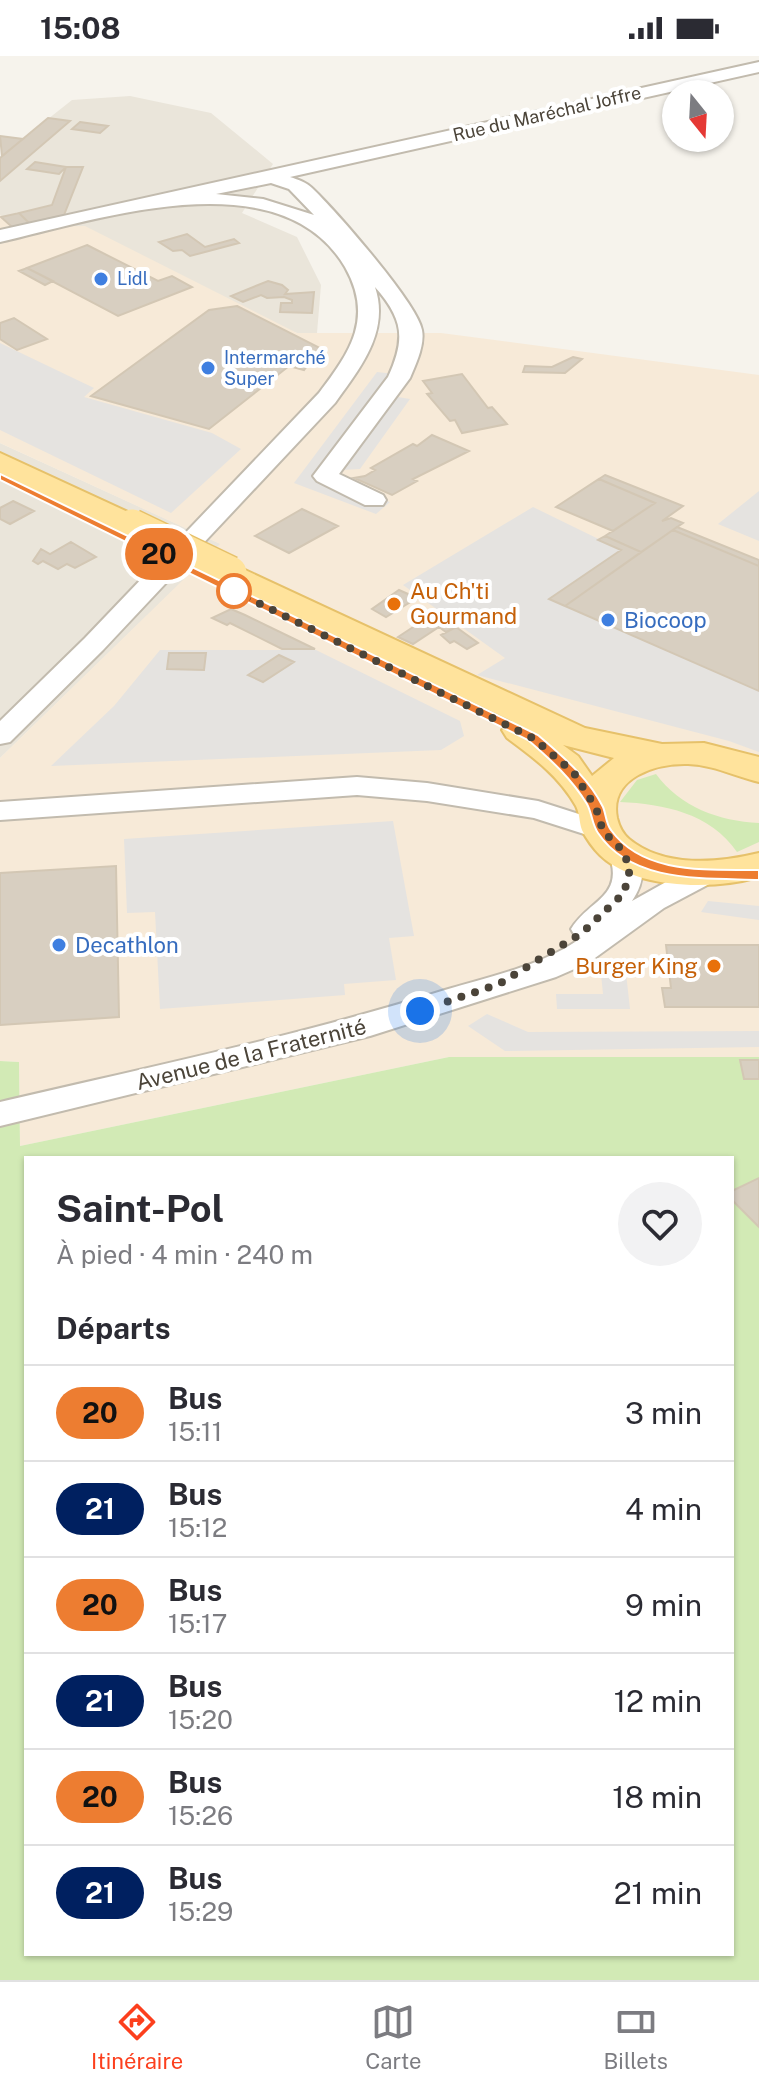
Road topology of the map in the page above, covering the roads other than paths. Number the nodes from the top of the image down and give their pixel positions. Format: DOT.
graph roads {
  1 [pos="759,67"];
  2 [pos="334,161"];
  3 [pos="267,176"];
  4 [pos="163,199"];
  5 [pos="310,200"];
  6 [pos="278,209"];
  7 [pos="0,236"];
  8 [pos="0,462"];
  9 [pos="0,478"];
  10 [pos="374,500"];
  11 [pos="126,530"];
  12 [pos="222,577"];
  13 [pos="0,736"];
  14 [pos="665,755"];
  15 [pos="759,771"];
  16 [pos="0,811"];
  17 [pos="608,830"];
  18 [pos="738,872"];
  19 [pos="499,984"];
  20 [pos="0,1114"];
  1 -- 2 [label="street, Rue du Maréchal Joffre"];
  2 -- 3 [label="street, Rue du Maréchal Joffre"];
  2 -- 5 [label="street"];
  3 -- 4 [label="street, Rue du Maréchal Joffre"];
  3 -- 5 [label="street"];
  3 -- 6 [label="street"];
  4 -- 6 [label="street"];
  4 -- 7 [label="street, Rue du Maréchal Joffre"];
  5 -- 10 [label="street"];
  6 -- 13 [label="street"];
  8 -- 11 [label="main road"];
  9 -- 11 [label="main road"];
  11 -- 12 [label="main road"];
  12 -- 14 [label="main road"];
  12 -- 17 [label="main road"];
  14 -- 15 [label="main road"];
  14 -- 17 [label="main road"];
  16 -- 17 [label="street"];
  17 -- 18 [label="main road"];
  17 -- 19 [label="street, Avenue de la Fraternité"];
  18 -- 19 [label="street, Avenue de la Fraternité"];
  19 -- 20 [label="street, Avenue de la Fraternité"];
}
